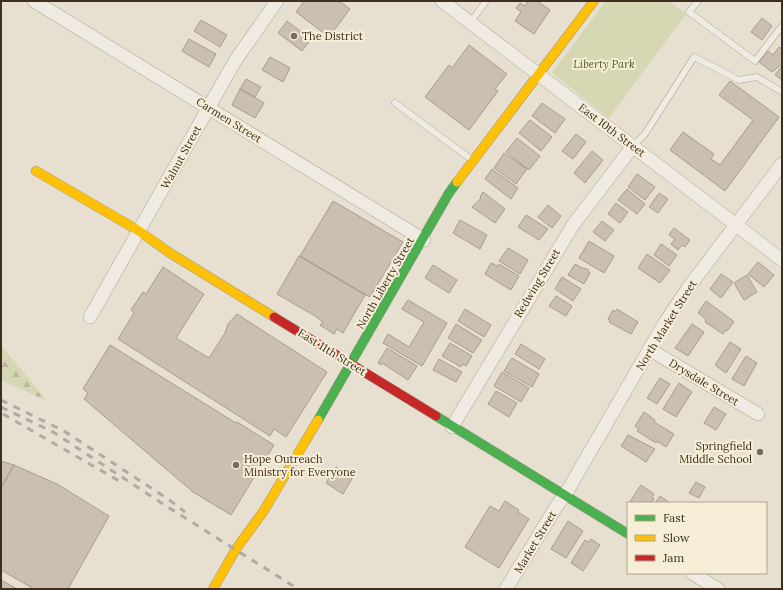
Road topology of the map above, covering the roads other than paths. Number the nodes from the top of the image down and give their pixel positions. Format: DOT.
graph roads {
  1 [pos="34,1"];
  2 [pos="277,1"];
  3 [pos="442,1"];
  4 [pos="486,1"];
  5 [pos="594,1"];
  6 [pos="698,1"];
  7 [pos="470,23"];
  8 [pos="782,26"];
  9 [pos="538,74"];
  10 [pos="782,92"];
  11 [pos="395,103"];
  12 [pos="209,108"];
  13 [pos="633,146"];
  14 [pos="473,161"];
  15 [pos="782,164"];
  16 [pos="36,171"];
  17 [pos="736,225"];
  18 [pos="139,231"];
  19 [pos="424,240"];
  20 [pos="782,260"];
  21 [pos="90,317"];
  22 [pos="649,349"];
  23 [pos="352,364"];
  24 [pos="758,414"];
  25 [pos="452,427"];
  26 [pos="565,495"];
  27 [pos="627,533"];
  28 [pos="694,574"];
  29 [pos="213,589"];
  30 [pos="506,589"];
  31 [pos="718,589"];
  1 -- 12 [label="street, Carmen Street"];
  2 -- 12 [label="street, Walnut Street"];
  3 -- 7 [label="street, East 10th Street"];
  4 -- 7 [label="lane"];
  5 -- 9 [label="street, North Liberty Street"];
  6 -- 8 [label="lane"];
  7 -- 9 [label="street, East 10th Street"];
  9 -- 13 [label="street, East 10th Street"];
  9 -- 14 [label="street, North Liberty Street"];
  10 -- 13 [label="lane"];
  11 -- 14 [label="lane"];
  12 -- 18 [label="street, Walnut Street"];
  12 -- 19 [label="street, Carmen Street"];
  13 -- 17 [label="street, East 10th Street"];
  13 -- 25 [label="street, Redwing Street"];
  14 -- 19 [label="street, North Liberty Street"];
  15 -- 17 [label="street, North Market Street"];
  16 -- 18 [label="street, East 11th Street"];
  17 -- 20 [label="street, East 10th Street"];
  17 -- 22 [label="street, North Market Street"];
  18 -- 21 [label="street, Walnut Street"];
  18 -- 23 [label="street, East 11th Street"];
  19 -- 23 [label="street, North Liberty Street"];
  22 -- 24 [label="street, Drysdale Street"];
  22 -- 26 [label="street, North Market Street"];
  23 -- 25 [label="street, East 11th Street"];
  23 -- 29 [label="street, North Liberty Street"];
  25 -- 26 [label="street, East 11th Street"];
  26 -- 27 [label="street, East 11th Street"];
  26 -- 30 [label="street, Market Street"];
  28 -- 31 [label="street"];
}
